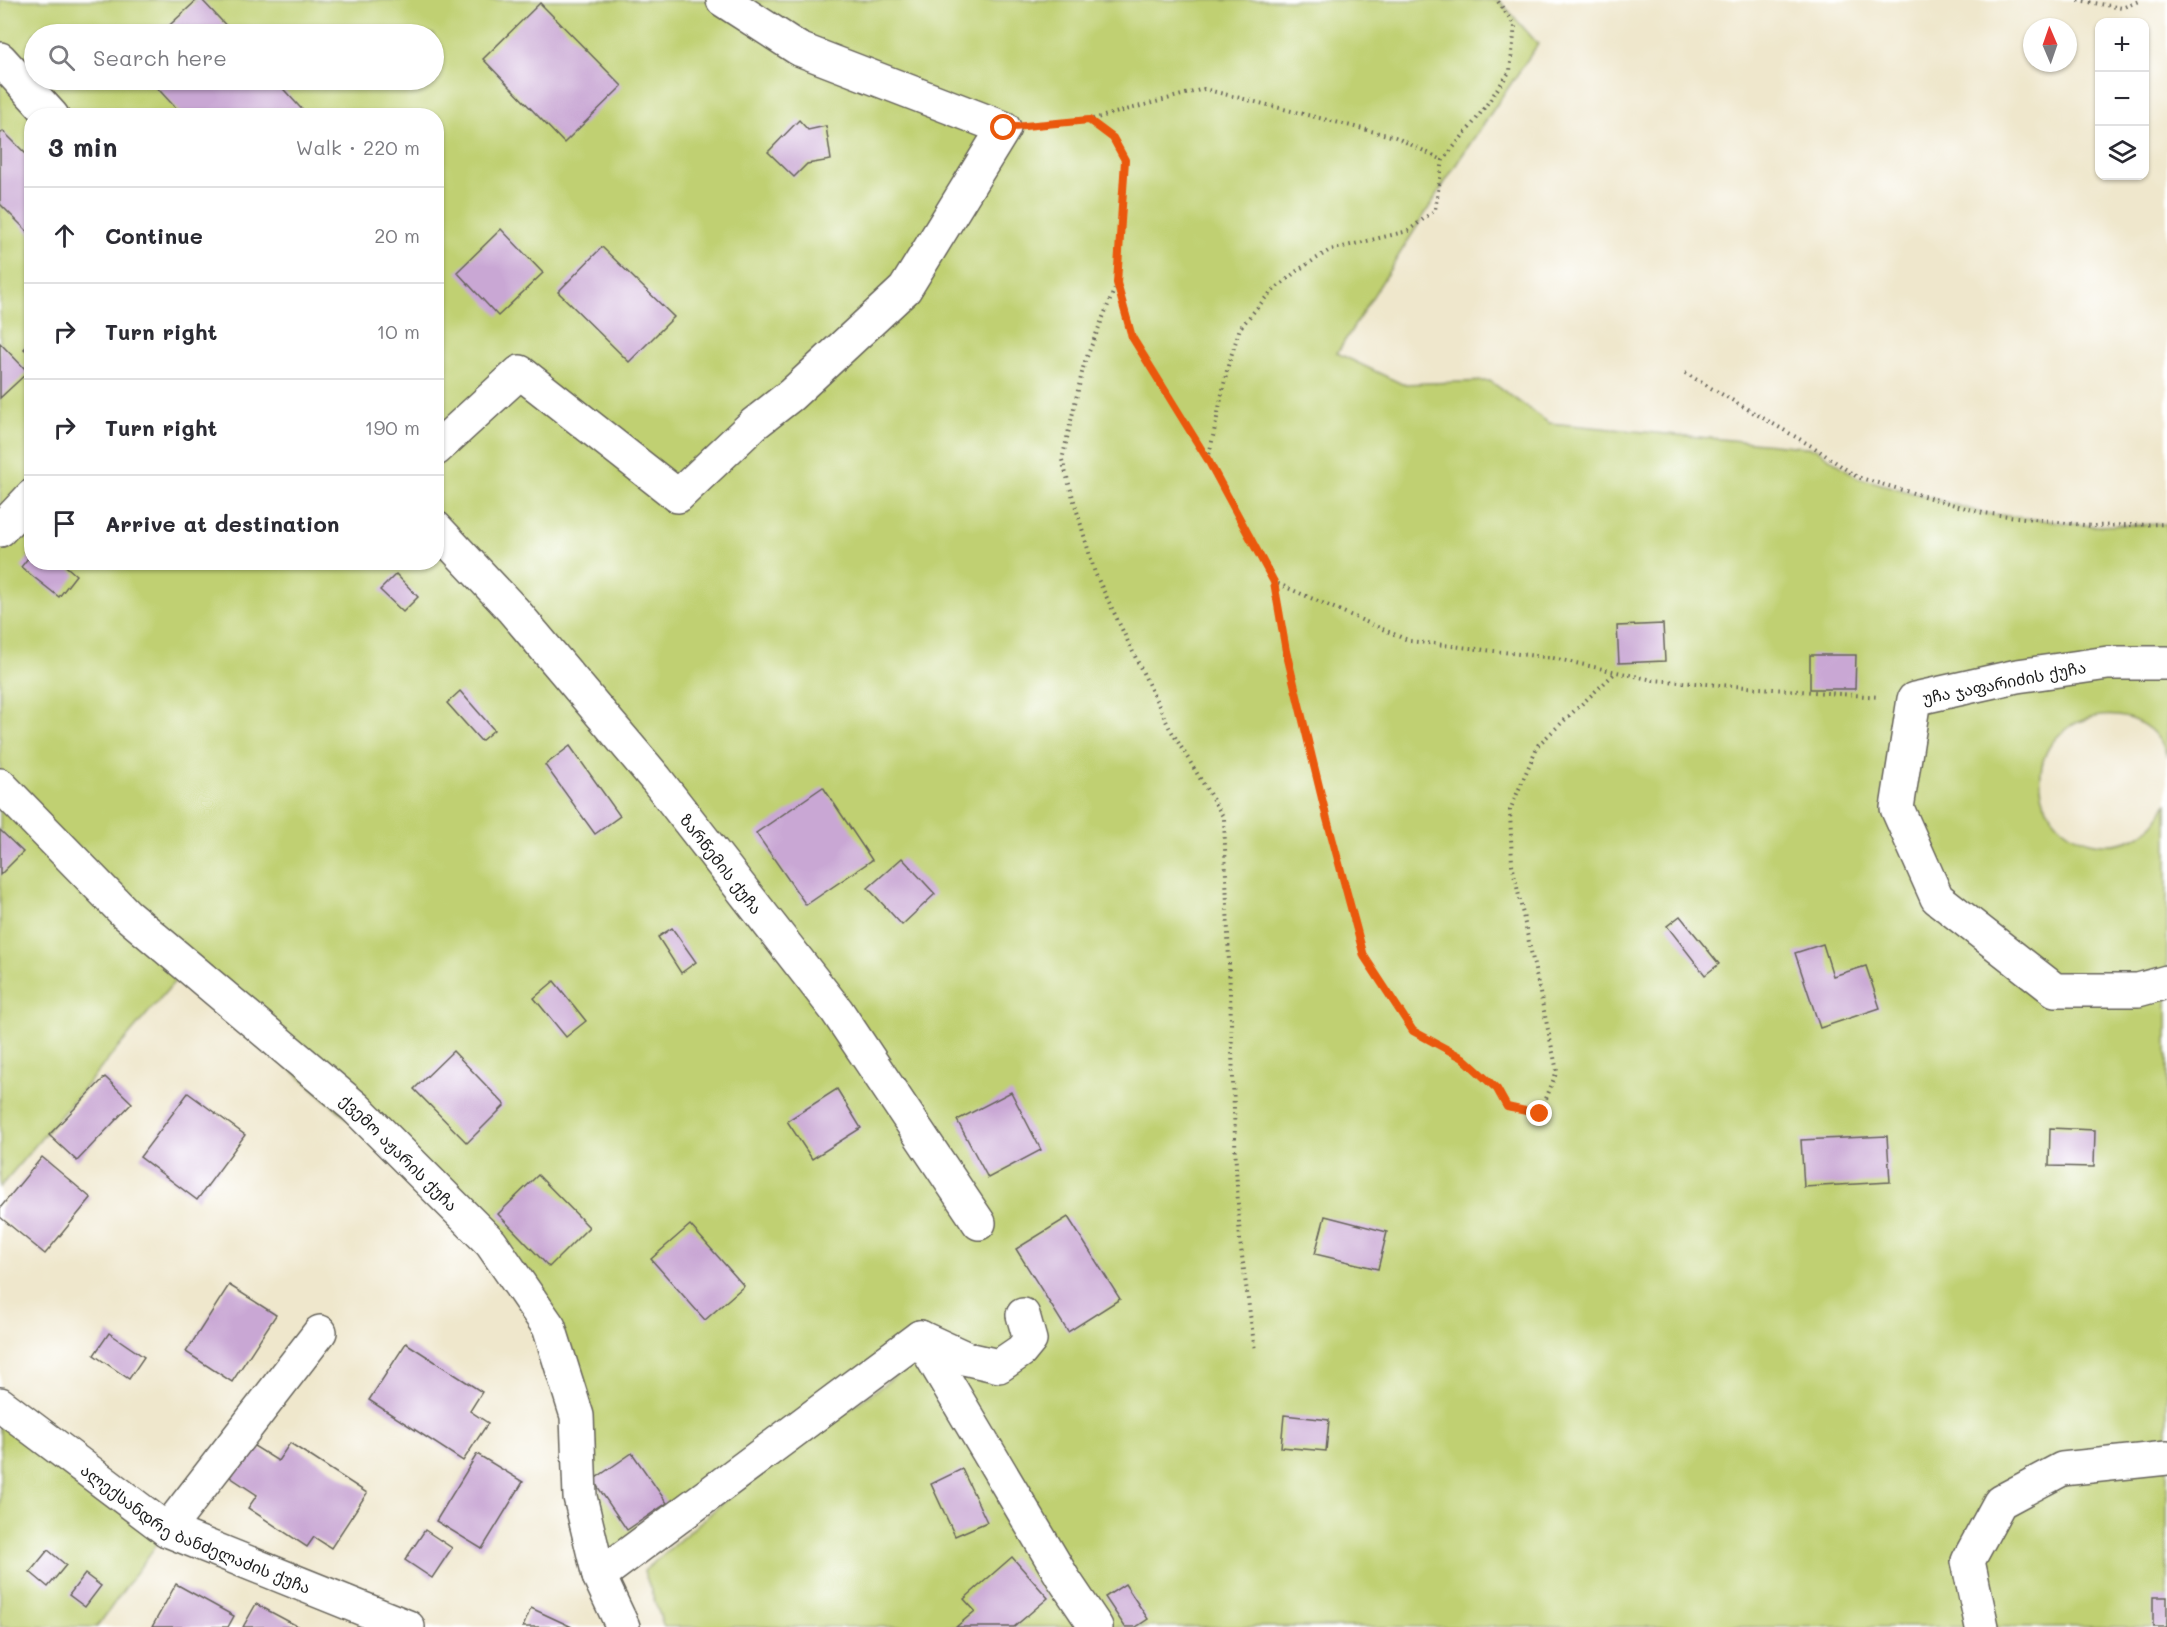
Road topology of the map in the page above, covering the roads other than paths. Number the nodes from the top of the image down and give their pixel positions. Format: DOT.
graph roads {
  1 [pos="723,0"];
  2 [pos="0,58"];
  3 [pos="24,85"];
  4 [pos="29,90"];
  5 [pos="45,108"];
  6 [pos="444,442"];
  7 [pos="24,504"];
  8 [pos="0,530"];
  9 [pos="444,537"];
  10 [pos="2167,663"];
  11 [pos="0,785"];
  12 [pos="2167,982"];
  13 [pos="979,1223"];
  14 [pos="1023,1315"];
  15 [pos="320,1332"];
  16 [pos="920,1337"];
  17 [pos="0,1404"];
  18 [pos="2167,1458"];
  19 [pos="166,1530"];
  20 [pos="598,1576"];
  21 [pos="408,1627"];
  22 [pos="622,1627"];
  23 [pos="1096,1627"];
  24 [pos="1982,1627"];
  1 -- 6 [label="street"];
  2 -- 3 [label="street"];
  4 -- 5 [label="street"];
  7 -- 8 [label="street"];
  9 -- 13 [label="street, ზარწემის ქუჩა"];
  10 -- 12 [label="street, უჩა ჯაფარიძის ქუჩა"];
  11 -- 20 [label="street, ქვემო აჟარის ქუჩა"];
  14 -- 16 [label="street"];
  15 -- 19 [label="street"];
  16 -- 20 [label="street"];
  16 -- 23 [label="street"];
  17 -- 19 [label="street, ალექსანდრე ბანძელაძის ქუჩა"];
  18 -- 24 [label="street"];
  19 -- 21 [label="street, ალექსანდრე ბანძელაძის ქუჩა"];
  20 -- 22 [label="street, ქვემო აჟარის ქუჩა"];
}
